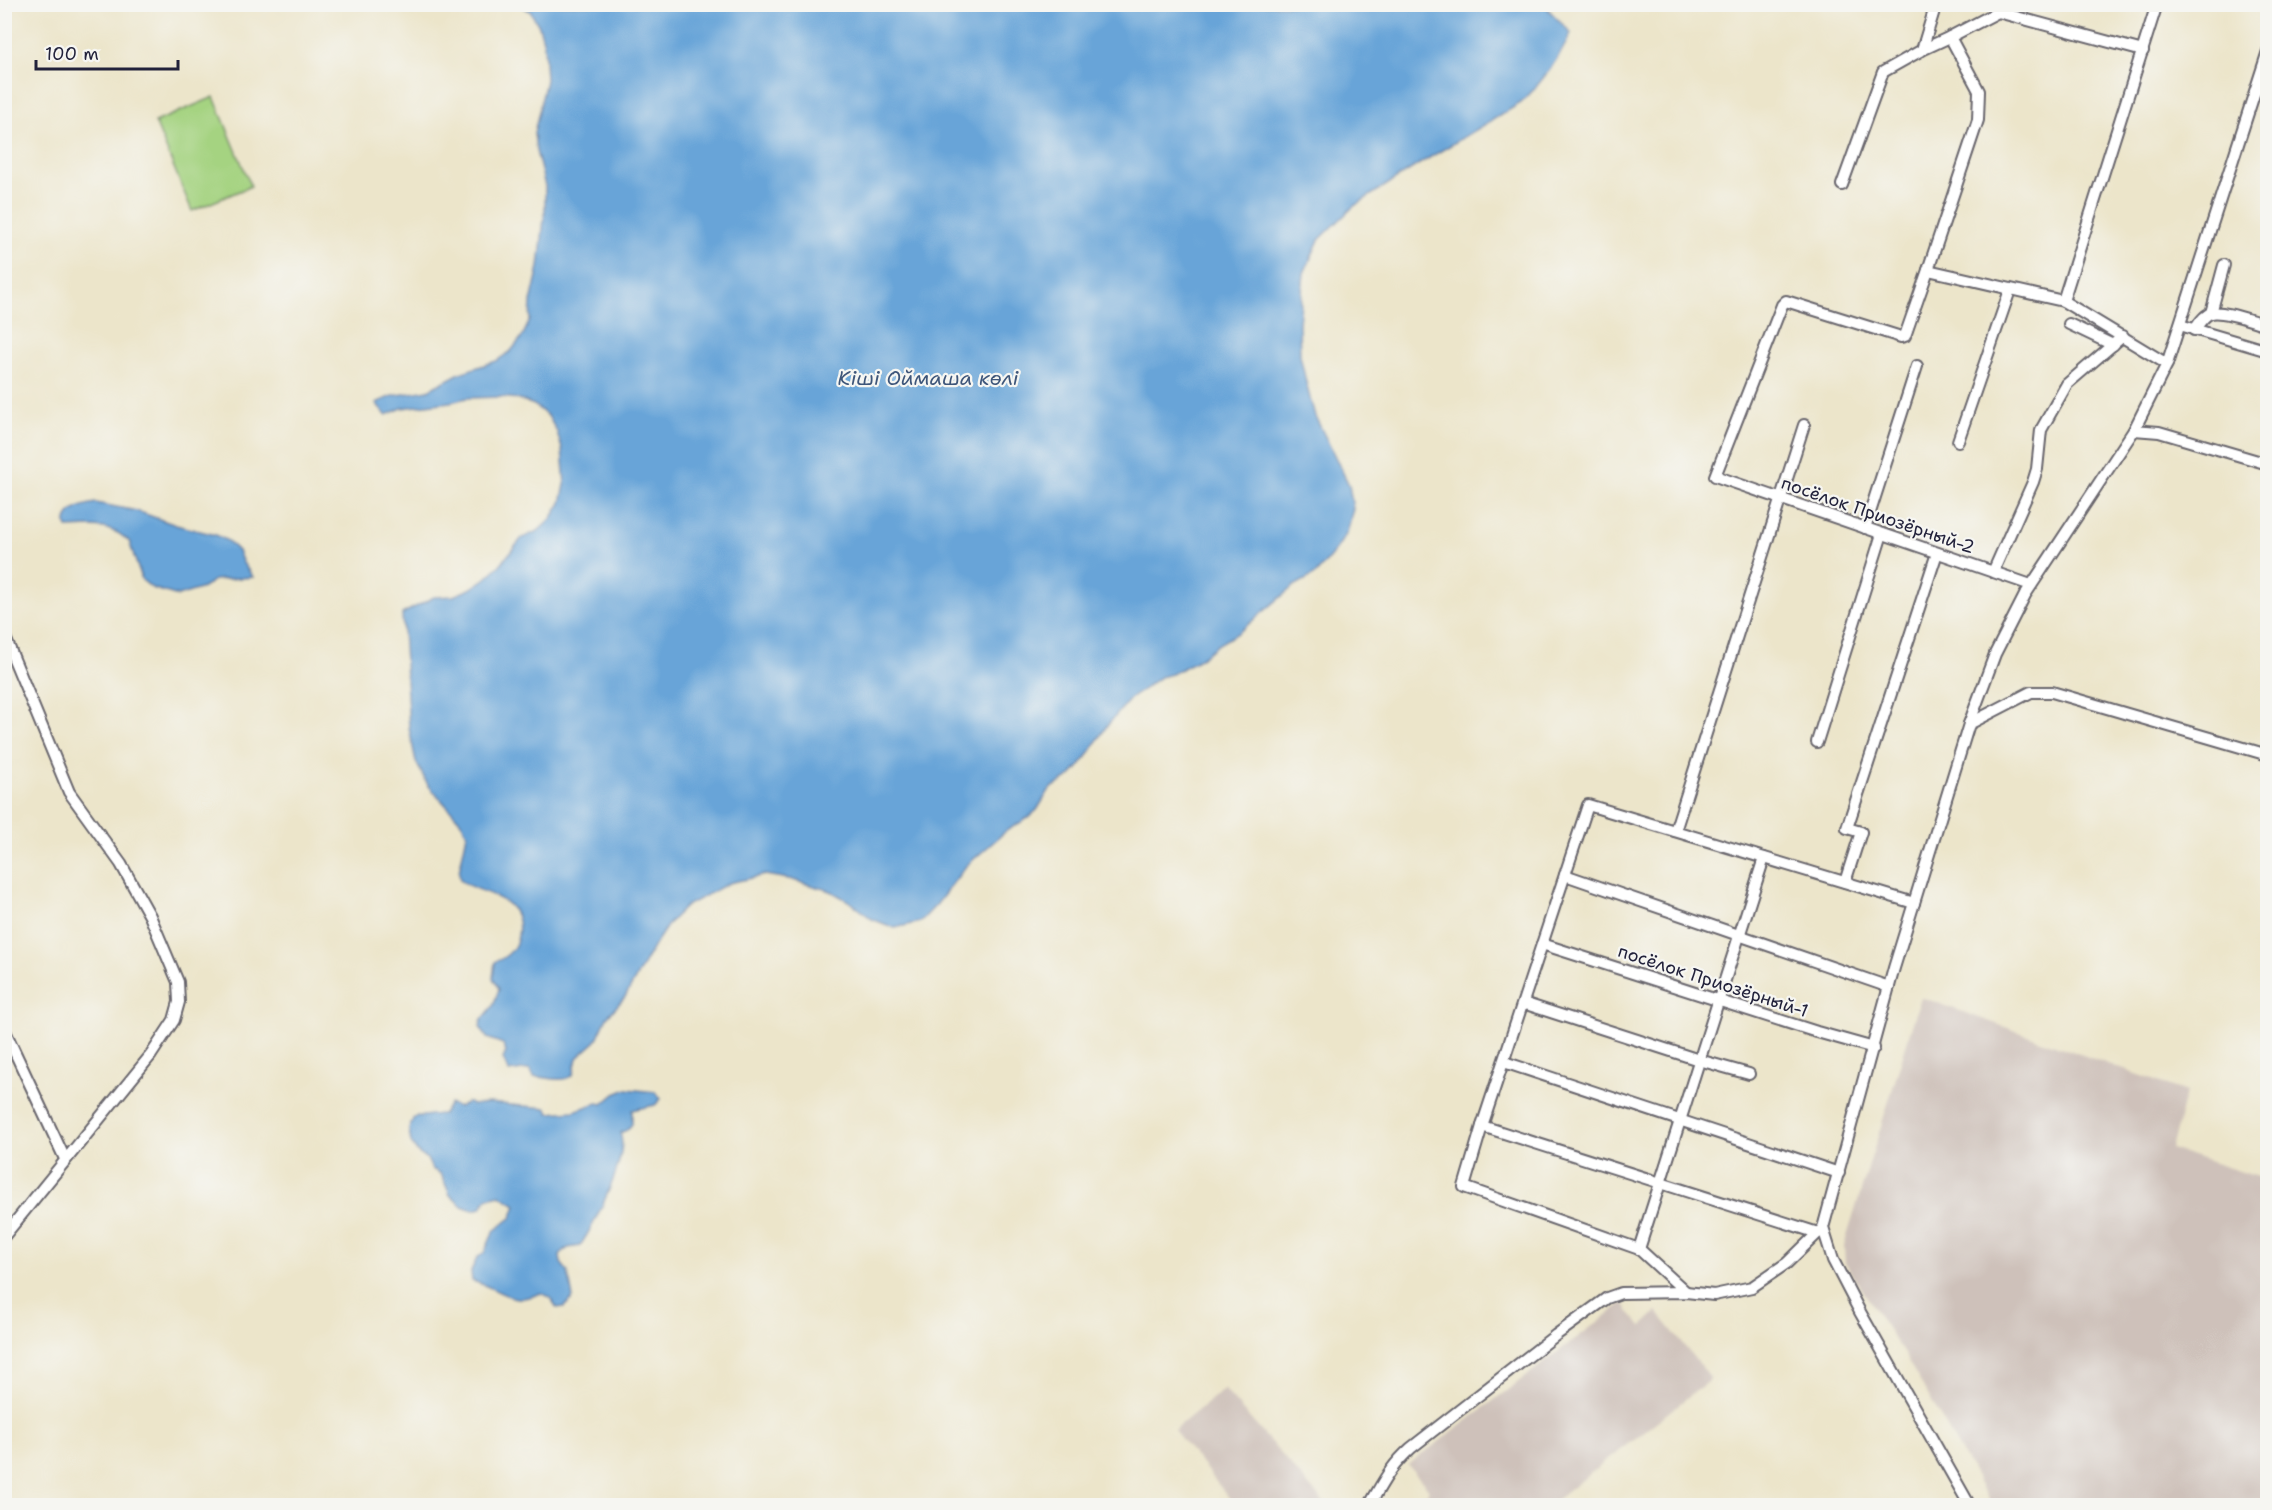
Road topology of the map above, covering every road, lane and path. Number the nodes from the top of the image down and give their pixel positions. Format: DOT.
graph roads {
  1 [pos="1936,4"];
  2 [pos="2157,4"];
  3 [pos="2000,8"];
  4 [pos="1950,37"];
  5 [pos="1922,50"];
  6 [pos="2143,51"];
  7 [pos="2268,51"];
  8 [pos="1842,185"];
  9 [pos="2224,265"];
  10 [pos="1928,270"];
  11 [pos="2010,290"];
  12 [pos="2063,301"];
  13 [pos="2211,313"];
  14 [pos="2069,324"];
  15 [pos="2180,325"];
  16 [pos="2268,325"];
  17 [pos="2194,330"];
  18 [pos="2123,336"];
  19 [pos="2113,345"];
  20 [pos="2268,351"];
  21 [pos="2167,364"];
  22 [pos="1917,366"];
  23 [pos="1804,425"];
  24 [pos="2134,430"];
  25 [pos="1958,441"];
  26 [pos="2268,464"];
  27 [pos="1780,499"];
  28 [pos="1865,528"];
  29 [pos="1882,534"];
  30 [pos="1937,553"];
  31 [pos="1993,572"];
  32 [pos="2031,585"];
  33 [pos="4,635"];
  34 [pos="1969,723"];
  35 [pos="1816,742"];
  36 [pos="2268,755"];
  37 [pos="1674,831"];
  38 [pos="1764,858"];
  39 [pos="1565,875"];
  40 [pos="1845,882"];
  41 [pos="1914,903"];
  42 [pos="1738,934"];
  43 [pos="1542,944"];
  44 [pos="1889,987"];
  45 [pos="1719,999"];
  46 [pos="1523,1003"];
  47 [pos="4,1029"];
  48 [pos="1874,1048"];
  49 [pos="1699,1060"];
  50 [pos="1504,1062"];
  51 [pos="1749,1074"];
  52 [pos="1680,1120"];
  53 [pos="1482,1126"];
  54 [pos="65,1159"];
  55 [pos="1839,1173"];
  56 [pos="1660,1181"];
  57 [pos="6,1231"];
  58 [pos="1821,1231"];
  59 [pos="1639,1250"];
  60 [pos="1686,1292"];
  61 [pos="1370,1506"];
  62 [pos="1970,1506"];
  1 -- 5 [label="street"];
  2 -- 6 [label="street"];
  3 -- 4 [label="street"];
  3 -- 6 [label="street"];
  4 -- 5 [label="street"];
  4 -- 10 [label="street"];
  5 -- 8 [label="street"];
  6 -- 12 [label="street"];
  7 -- 15 [label="street"];
  9 -- 13 [label="street"];
  10 -- 11 [label="street"];
  10 -- 27 [label="street, посёлок Приозёрный-2"];
  11 -- 12 [label="street"];
  11 -- 25 [label="street"];
  12 -- 18 [label="street"];
  13 -- 16 [label="street"];
  13 -- 17 [label="street"];
  14 -- 19 [label="street"];
  15 -- 17 [label="street"];
  15 -- 21 [label="street"];
  17 -- 20 [label="street"];
  18 -- 19 [label="street"];
  18 -- 21 [label="street"];
  19 -- 31 [label="street"];
  21 -- 24 [label="street"];
  22 -- 28 [label="street"];
  23 -- 27 [label="street"];
  24 -- 26 [label="street"];
  24 -- 32 [label="street"];
  27 -- 28 [label="street, посёлок Приозёрный-2"];
  27 -- 37 [label="street"];
  28 -- 29 [label="street, посёлок Приозёрный-2"];
  29 -- 30 [label="street, посёлок Приозёрный-2"];
  29 -- 35 [label="street"];
  30 -- 31 [label="street, посёлок Приозёрный-2"];
  30 -- 40 [label="street"];
  31 -- 32 [label="street, посёлок Приозёрный-2"];
  32 -- 34 [label="street"];
  33 -- 54 [label="street"];
  34 -- 36 [label="street"];
  34 -- 41 [label="street"];
  37 -- 38 [label="street"];
  37 -- 39 [label="street"];
  38 -- 40 [label="street"];
  38 -- 42 [label="street"];
  39 -- 42 [label="street"];
  39 -- 43 [label="street"];
  40 -- 41 [label="street"];
  41 -- 44 [label="street"];
  42 -- 44 [label="street"];
  42 -- 45 [label="street"];
  43 -- 45 [label="street, посёлок Приозёрный-1"];
  43 -- 46 [label="street"];
  44 -- 48 [label="street"];
  45 -- 48 [label="street, посёлок Приозёрный-1"];
  45 -- 49 [label="street"];
  46 -- 49 [label="street"];
  46 -- 50 [label="street"];
  47 -- 54 [label="street"];
  48 -- 55 [label="street"];
  49 -- 51 [label="street"];
  49 -- 52 [label="street"];
  50 -- 52 [label="street"];
  50 -- 53 [label="street"];
  52 -- 55 [label="street"];
  52 -- 56 [label="street"];
  53 -- 56 [label="street"];
  53 -- 59 [label="street"];
  54 -- 57 [label="street"];
  55 -- 58 [label="street"];
  56 -- 58 [label="street"];
  56 -- 59 [label="street"];
  58 -- 60 [label="street"];
  58 -- 62 [label="street"];
  59 -- 60 [label="street"];
  60 -- 61 [label="street"];
}
